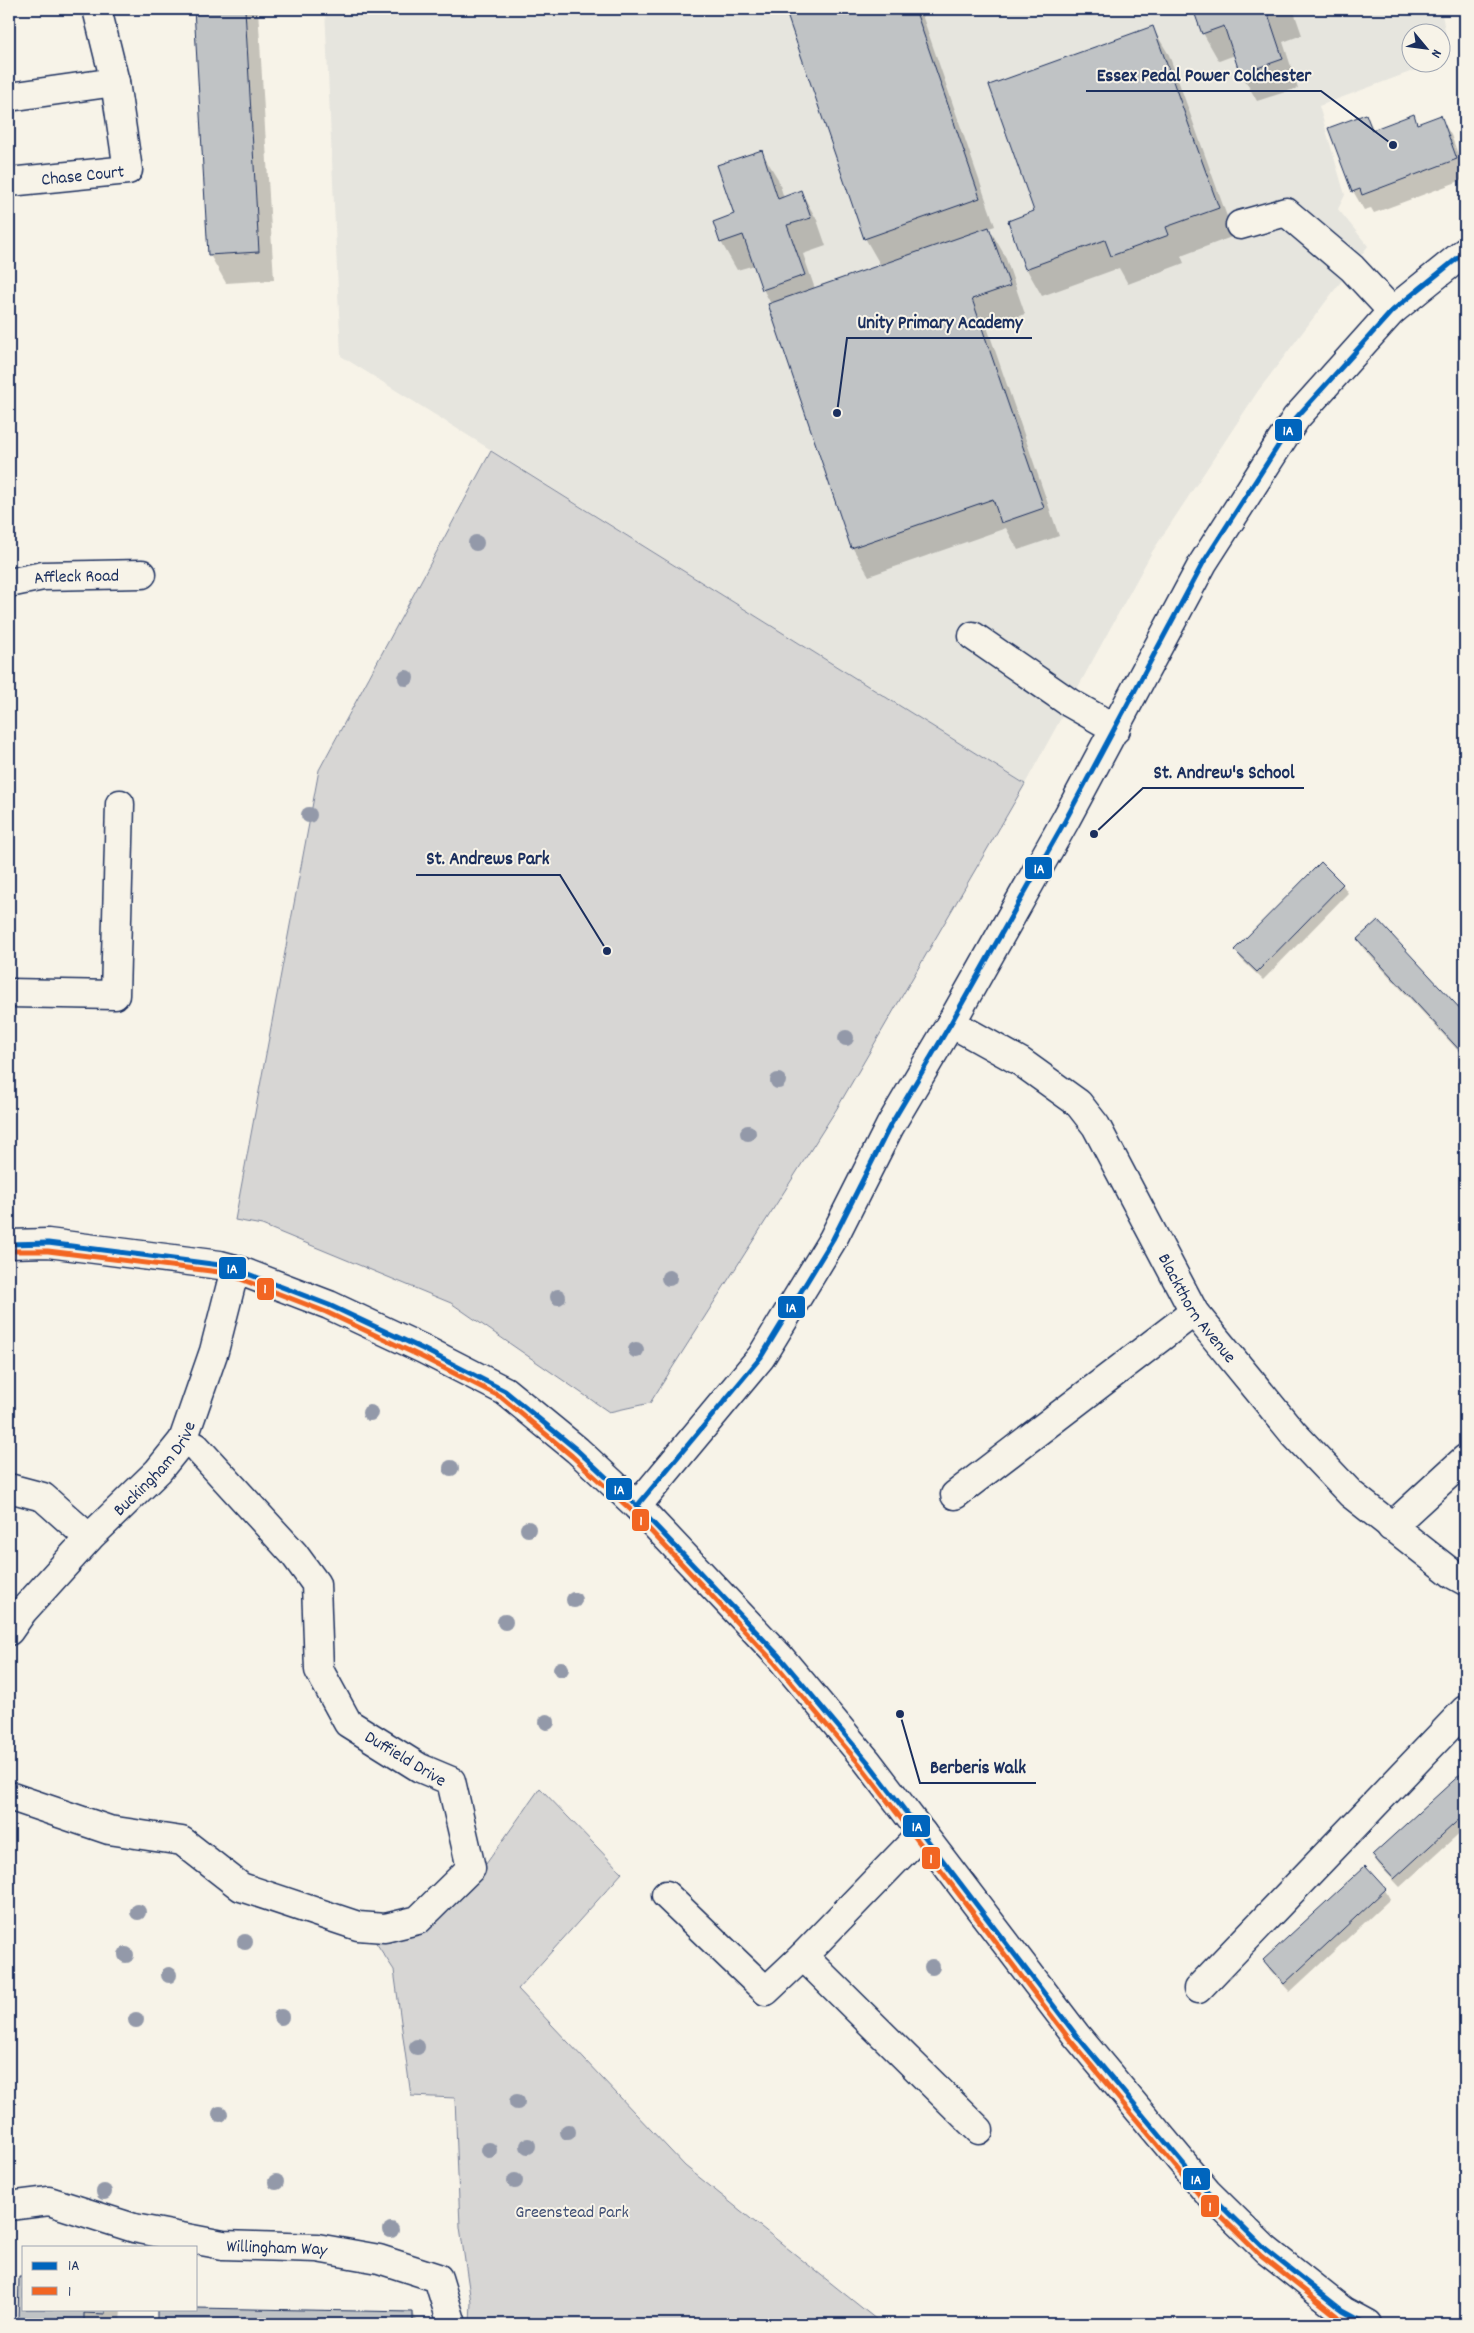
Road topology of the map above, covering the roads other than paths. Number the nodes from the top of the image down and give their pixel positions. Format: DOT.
graph roads {
  1 [pos="97,9"];
  2 [pos="115,82"];
  3 [pos="9,98"];
  4 [pos="9,182"];
  5 [pos="1240,225"];
  6 [pos="1465,252"];
  7 [pos="1392,311"];
  8 [pos="142,574"];
  9 [pos="9,583"];
  10 [pos="973,636"];
  11 [pos="1116,728"];
  12 [pos="120,804"];
  13 [pos="9,993"];
  14 [pos="951,1023"];
  15 [pos="9,1244"];
  16 [pos="234,1269"];
  17 [pos="1194,1312"];
  18 [pos="183,1440"];
  19 [pos="1465,1459"];
  20 [pos="9,1488"];
  21 [pos="955,1495"];
  22 [pos="637,1506"];
  23 [pos="1391,1527"];
  24 [pos="89,1538"];
  25 [pos="1465,1581"];
  26 [pos="9,1631"];
  27 [pos="1465,1710"];
  28 [pos="9,1796"];
  29 [pos="922,1832"];
  30 [pos="666,1896"];
  31 [pos="804,1956"];
  32 [pos="1198,1989"];
  33 [pos="979,2130"];
  34 [pos="9,2206"];
  35 [pos="452,2324"];
  36 [pos="1367,2324"];
  1 -- 2 [label="street, Chase Court"];
  2 -- 3 [label="street"];
  2 -- 4 [label="street, Chase Court"];
  5 -- 7 [label="street"];
  6 -- 7 [label="street"];
  7 -- 11 [label="street"];
  8 -- 9 [label="street, Affleck Road"];
  10 -- 11 [label="street"];
  11 -- 14 [label="street"];
  12 -- 13 [label="street"];
  14 -- 17 [label="street, Blackthorn Avenue"];
  14 -- 22 [label="street"];
  15 -- 16 [label="street"];
  16 -- 18 [label="street, Buckingham Drive"];
  16 -- 22 [label="street"];
  17 -- 21 [label="street"];
  17 -- 23 [label="street, Blackthorn Avenue"];
  18 -- 24 [label="street, Buckingham Drive"];
  18 -- 28 [label="street, Duffield Drive"];
  19 -- 23 [label="street"];
  20 -- 24 [label="street"];
  22 -- 29 [label="street"];
  23 -- 25 [label="street, Blackthorn Avenue"];
  24 -- 26 [label="street, Buckingham Drive"];
  27 -- 32 [label="street"];
  29 -- 31 [label="street"];
  29 -- 36 [label="street"];
  30 -- 31 [label="street"];
  31 -- 33 [label="street"];
  34 -- 35 [label="street, Willingham Way"];
}
